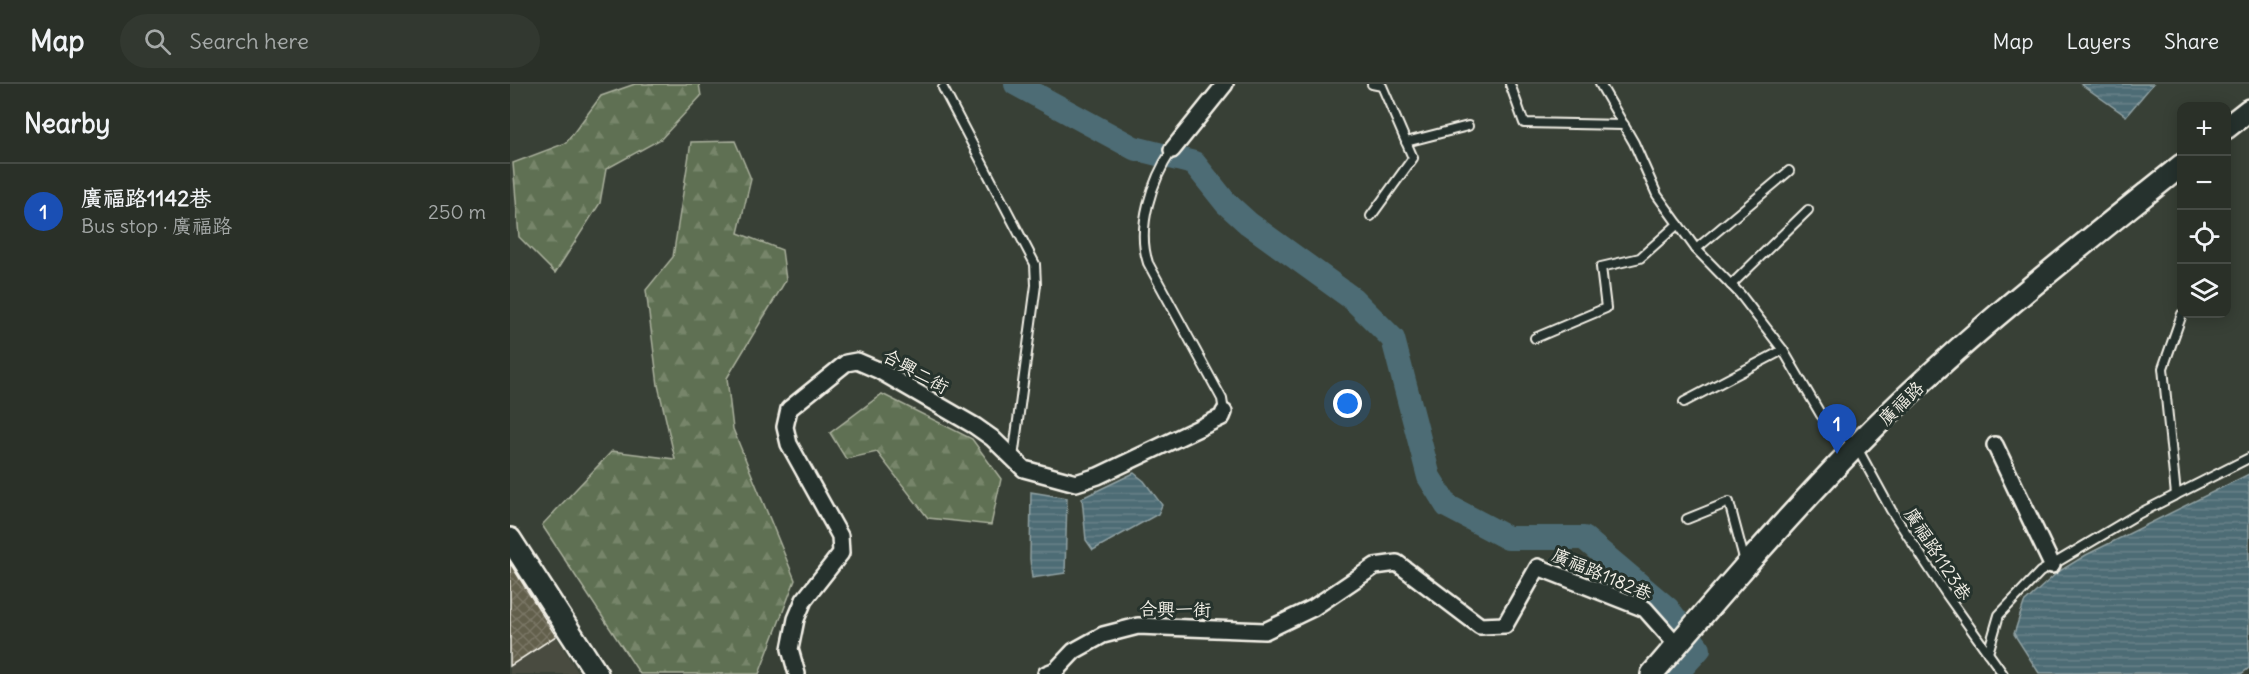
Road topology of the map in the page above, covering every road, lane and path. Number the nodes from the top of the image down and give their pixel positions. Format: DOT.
graph roads {
  1 [pos="1225,84"];
  2 [pos="1372,84"];
  3 [pos="1510,84"];
  4 [pos="1600,84"];
  5 [pos="943,88"];
  6 [pos="1624,125"];
  7 [pos="1468,126"];
  8 [pos="1406,142"];
  9 [pos="1172,150"];
  10 [pos="1789,171"];
  11 [pos="2177,174"];
  12 [pos="1808,210"];
  13 [pos="1371,216"];
  14 [pos="1678,224"];
  15 [pos="1696,249"];
  16 [pos="1731,285"];
  17 [pos="2181,318"];
  18 [pos="1535,338"];
  19 [pos="1783,350"];
  20 [pos="1684,402"];
  21 [pos="1224,412"];
  22 [pos="1995,445"];
  23 [pos="1856,446"];
  24 [pos="2249,458"];
  25 [pos="1013,459"];
  26 [pos="2176,495"];
  27 [pos="1687,519"];
  28 [pos="510,539"];
  29 [pos="1746,565"];
  30 [pos="2052,565"];
  31 [pos="1313,608"];
  32 [pos="1677,644"];
  33 [pos="1988,653"];
  34 [pos="597,674"];
  35 [pos="797,674"];
  36 [pos="1046,674"];
  37 [pos="1652,674"];
  38 [pos="2003,674"];
  1 -- 9 [label="street"];
  2 -- 8 [label="lane"];
  3 -- 6 [label="lane"];
  4 -- 6 [label="lane, 廣福路1123巷"];
  5 -- 25 [label="lane"];
  6 -- 14 [label="lane, 廣福路1123巷"];
  7 -- 8 [label="lane"];
  8 -- 13 [label="lane"];
  9 -- 21 [label="lane"];
  10 -- 15 [label="lane"];
  11 -- 23 [label="street, 廣福路"];
  12 -- 16 [label="lane"];
  14 -- 15 [label="lane, 廣福路1123巷"];
  14 -- 18 [label="lane"];
  15 -- 16 [label="lane, 廣福路1123巷"];
  16 -- 19 [label="lane, 廣福路1123巷"];
  17 -- 26 [label="lane"];
  19 -- 20 [label="lane"];
  19 -- 23 [label="lane, 廣福路1123巷"];
  21 -- 25 [label="street, 合興二街"];
  22 -- 30 [label="street"];
  23 -- 29 [label="street, 廣福路"];
  23 -- 33 [label="lane, 廣福路1123巷"];
  24 -- 26 [label="lane"];
  25 -- 35 [label="street, 合興二街"];
  26 -- 30 [label="lane"];
  27 -- 29 [label="lane"];
  28 -- 34 [label="street"];
  29 -- 32 [label="street, 廣福路"];
  30 -- 33 [label="lane"];
  31 -- 32 [label="street, 廣福路1182巷"];
  31 -- 36 [label="street, 合興一街"];
  32 -- 37 [label="street, 廣福路"];
  33 -- 38 [label="lane, 廣福路1123巷"];
}
